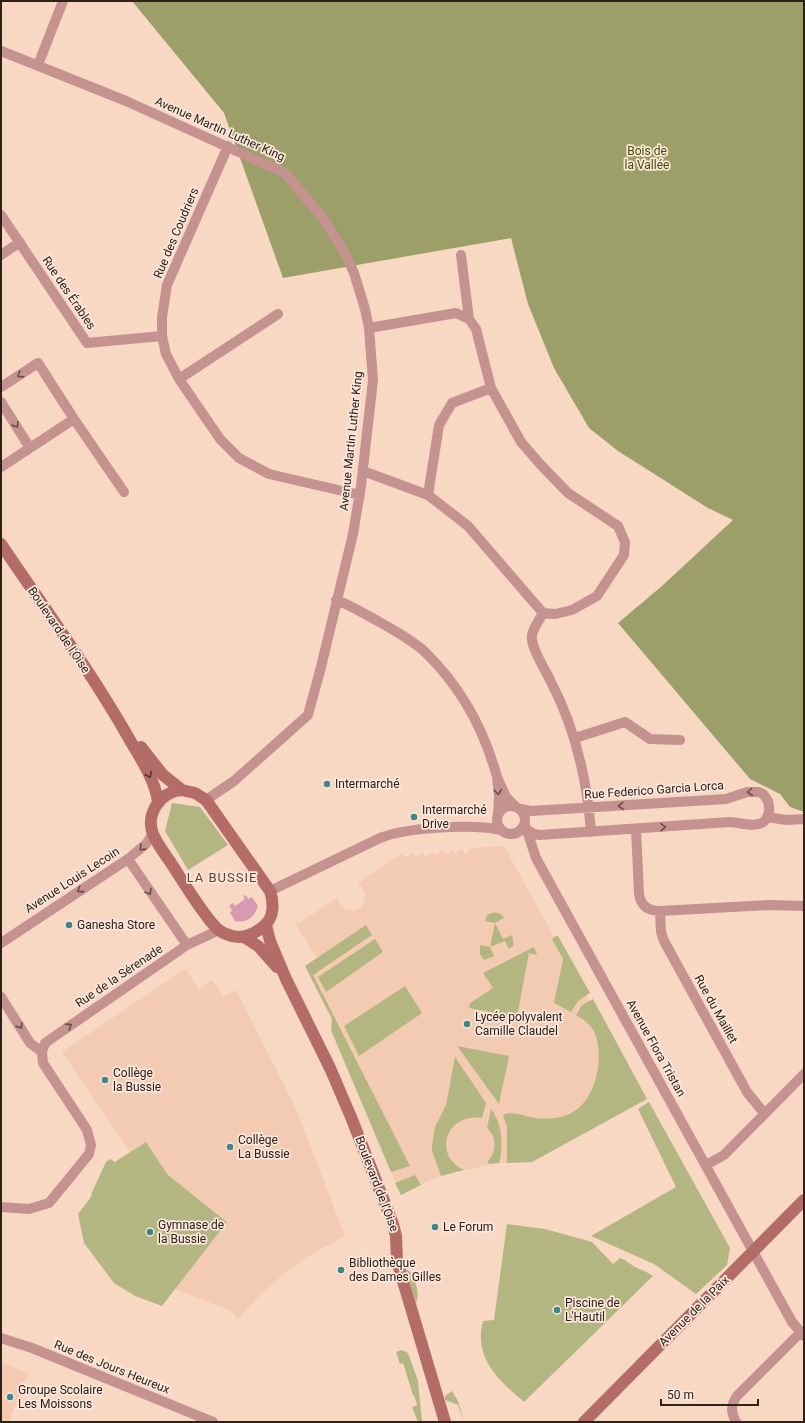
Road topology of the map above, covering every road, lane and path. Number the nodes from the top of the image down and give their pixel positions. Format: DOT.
graph roads {
  1 [pos="63,1"];
  2 [pos="1,51"];
  3 [pos="38,65"];
  4 [pos="228,146"];
  5 [pos="1,215"];
  6 [pos="20,242"];
  7 [pos="1,255"];
  8 [pos="461,255"];
  9 [pos="278,314"];
  10 [pos="469,319"];
  11 [pos="369,328"];
  12 [pos="162,336"];
  13 [pos="178,378"];
  14 [pos="1,387"];
  15 [pos="491,388"];
  16 [pos="1,402"];
  17 [pos="74,419"];
  18 [pos="30,448"];
  19 [pos="1,467"];
  20 [pos="363,471"];
  21 [pos="124,492"];
  22 [pos="360,495"];
  23 [pos="428,495"];
  24 [pos="1,544"];
  25 [pos="336,600"];
  26 [pos="543,613"];
  27 [pos="117,716"];
  28 [pos="575,738"];
  29 [pos="680,740"];
  30 [pos="497,777"];
  31 [pos="182,790"];
  32 [pos="206,800"];
  33 [pos="158,802"];
  34 [pos="518,808"];
  35 [pos="589,808"];
  36 [pos="498,816"];
  37 [pos="768,817"];
  38 [pos="804,819"];
  39 [pos="481,827"];
  40 [pos="525,828"];
  41 [pos="636,829"];
  42 [pos="501,830"];
  43 [pos="591,832"];
  44 [pos="153,834"];
  45 [pos="513,835"];
  46 [pos="540,835"];
  47 [pos="535,855"];
  48 [pos="128,859"];
  49 [pos="270,891"];
  50 [pos="804,906"];
  51 [pos="660,911"];
  52 [pos="267,923"];
  53 [pos="219,930"];
  54 [pos="244,937"];
  55 [pos="1,943"];
  56 [pos="187,945"];
  57 [pos="286,979"];
  58 [pos="1,997"];
  59 [pos="42,1052"];
  60 [pos="804,1074"];
  61 [pos="764,1113"];
  62 [pos="706,1165"];
  63 [pos="804,1200"];
  64 [pos="1,1207"];
  65 [pos="753,1251"];
  66 [pos="802,1334"];
  67 [pos="1,1338"];
  68 [pos="213,1422"];
  69 [pos="445,1422"];
  70 [pos="584,1422"];
  71 [pos="736,1422"];
  1 -- 3 [label="street"];
  2 -- 3 [label="street, Avenue Martin Luther King"];
  3 -- 4 [label="street, Avenue Martin Luther King"];
  4 -- 11 [label="street, Avenue Martin Luther King"];
  4 -- 12 [label="street, Rue des Coudriers"];
  5 -- 6 [label="street, Rue des Érables"];
  6 -- 7 [label="street"];
  6 -- 12 [label="street, Rue des Érables"];
  8 -- 10 [label="street"];
  9 -- 13 [label="street"];
  10 -- 11 [label="street"];
  10 -- 15 [label="street"];
  11 -- 20 [label="street, Avenue Martin Luther King"];
  12 -- 13 [label="street, Rue des Coudriers"];
  13 -- 22 [label="street, Rue des Coudriers"];
  17 -- 14 [label="street, one-way"];
  15 -- 23 [label="street"];
  15 -- 26 [label="street"];
  16 -- 18 [label="street, one-way"];
  17 -- 18 [label="street"];
  17 -- 21 [label="street"];
  18 -- 19 [label="street"];
  20 -- 22 [label="street, Avenue Martin Luther King"];
  20 -- 23 [label="street"];
  22 -- 25 [label="street, Avenue Martin Luther King"];
  23 -- 26 [label="street"];
  24 -- 27 [label="main road, Boulevard de l'Oise"];
  25 -- 30 [label="street"];
  25 -- 32 [label="street, Avenue Martin Luther King"];
  26 -- 28 [label="street"];
  27 -- 31 [label="main road, Boulevard de l'Oise"];
  27 -- 33 [label="main road, Boulevard de l'Oise, one-way"];
  28 -- 29 [label="street"];
  28 -- 35 [label="street"];
  30 -- 34 [label="street"];
  30 -- 36 [label="street, one-way"];
  31 -- 32 [label="main road, Boulevard de l'Oise"];
  31 -- 33 [label="main road"];
  32 -- 49 [label="main road"];
  33 -- 44 [label="main road"];
  34 -- 35 [label="street, Rue Federico Garcia Lorca"];
  34 -- 36 [label="street"];
  34 -- 40 [label="street"];
  37 -- 35 [label="street, Rue Federico Garcia Lorca, one-way"];
  35 -- 43 [label="street"];
  36 -- 39 [label="street"];
  36 -- 42 [label="street"];
  37 -- 38 [label="street"];
  41 -- 37 [label="street, one-way"];
  39 -- 42 [label="street"];
  39 -- 49 [label="street"];
  40 -- 45 [label="street"];
  40 -- 46 [label="street"];
  40 -- 47 [label="street"];
  41 -- 43 [label="street"];
  41 -- 51 [label="street"];
  42 -- 45 [label="street"];
  43 -- 46 [label="street"];
  44 -- 48 [label="street, Avenue Louis Lecoin, one-way"];
  44 -- 53 [label="main road"];
  45 -- 47 [label="street"];
  46 -- 47 [label="street"];
  47 -- 62 [label="street, Avenue Flora Tristan"];
  48 -- 55 [label="street, Avenue Louis Lecoin, one-way"];
  48 -- 56 [label="street, one-way"];
  49 -- 52 [label="main road"];
  50 -- 51 [label="street"];
  51 -- 61 [label="street, Rue du Maillet"];
  52 -- 54 [label="main road"];
  52 -- 57 [label="main road, Boulevard de l'Oise"];
  53 -- 54 [label="main road"];
  53 -- 56 [label="street, Rue de la Sérenade"];
  54 -- 57 [label="main road, Boulevard de l'Oise"];
  59 -- 56 [label="street, Rue de la Sérenade, one-way"];
  57 -- 69 [label="main road, Boulevard de l'Oise"];
  58 -- 59 [label="street, one-way"];
  59 -- 64 [label="street"];
  60 -- 61 [label="street"];
  61 -- 62 [label="street"];
  62 -- 65 [label="street, Avenue Flora Tristan"];
  63 -- 65 [label="main road, Avenue de la Paix"];
  65 -- 66 [label="street, Avenue Flora Tristan"];
  65 -- 70 [label="main road, Avenue de la Paix"];
  66 -- 71 [label="street"];
  67 -- 68 [label="street, Rue des Jours Heureux"];
}
